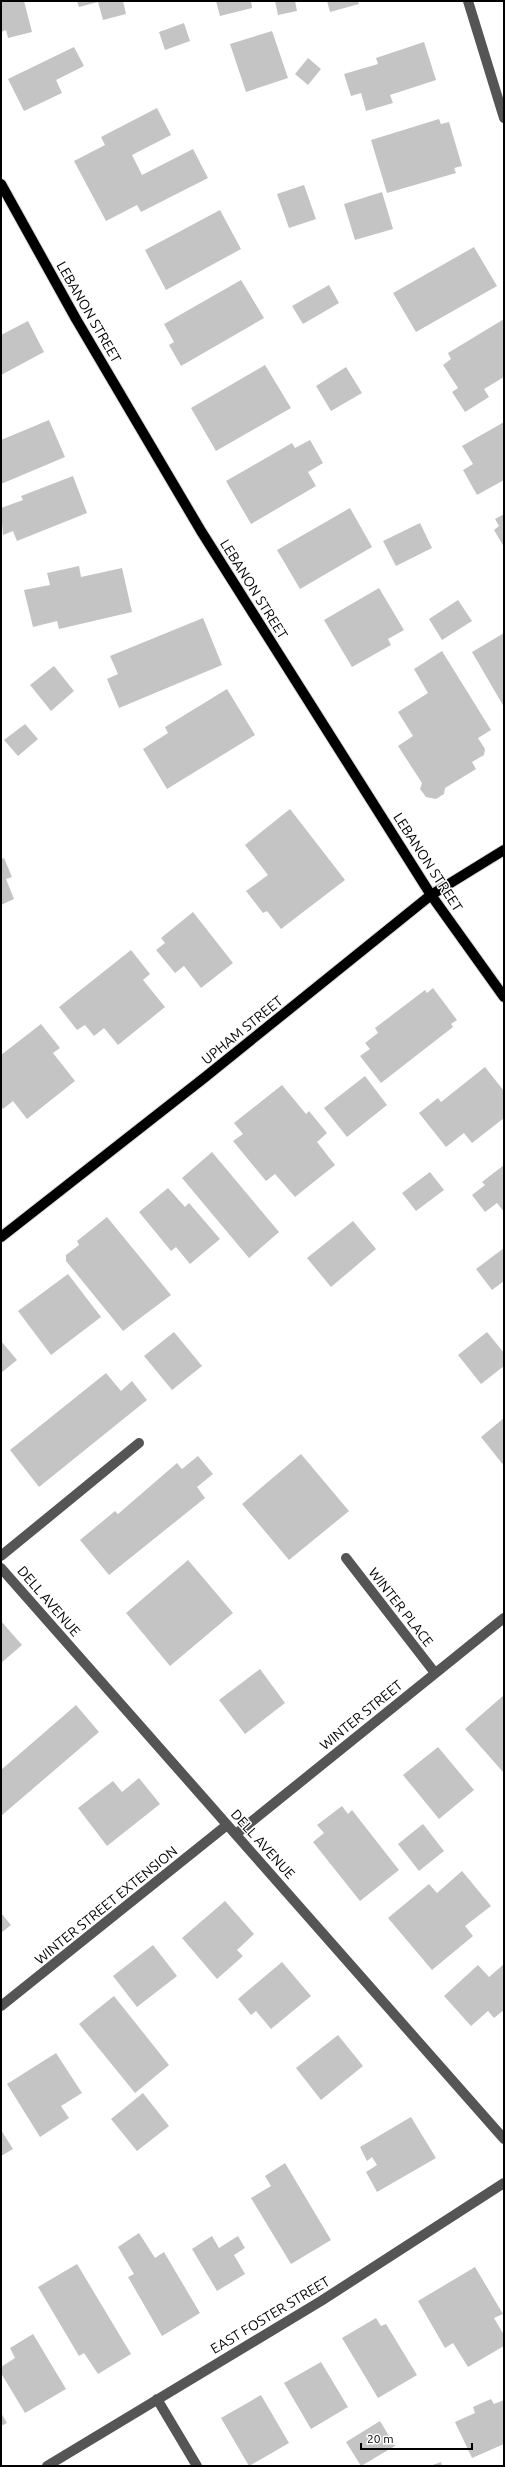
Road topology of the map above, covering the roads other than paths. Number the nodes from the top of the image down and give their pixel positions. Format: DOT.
graph roads {
  1 [pos="468,1"];
  2 [pos="504,118"];
  3 [pos="1,184"];
  4 [pos="504,850"];
  5 [pos="431,895"];
  6 [pos="504,997"];
  7 [pos="1,1237"];
  8 [pos="139,1443"];
  9 [pos="1,1556"];
  10 [pos="346,1558"];
  11 [pos="1,1568"];
  12 [pos="504,1618"];
  13 [pos="435,1673"];
  14 [pos="227,1825"];
  15 [pos="236,1834"];
  16 [pos="1,2006"];
  17 [pos="504,2139"];
  18 [pos="504,2183"];
  19 [pos="157,2399"];
  20 [pos="48,2466"];
  21 [pos="197,2466"];
  1 -- 2 [label="street"];
  3 -- 5 [label="main road, LEBANON STREET"];
  4 -- 5 [label="main road, UPHAM STREET"];
  5 -- 6 [label="main road, LEBANON STREET"];
  5 -- 7 [label="main road, UPHAM STREET"];
  8 -- 9 [label="street"];
  10 -- 13 [label="street, WINTER PLACE"];
  11 -- 14 [label="street, DELL AVENUE"];
  12 -- 13 [label="street, WINTER STREET"];
  13 -- 15 [label="street, WINTER STREET"];
  14 -- 15 [label="street, DELL AVENUE"];
  14 -- 16 [label="street, WINTER STREET EXTENSION"];
  15 -- 17 [label="street, DELL AVENUE"];
  18 -- 19 [label="street, EAST FOSTER STREET"];
  19 -- 20 [label="street, EAST FOSTER STREET"];
  19 -- 21 [label="street"];
}
